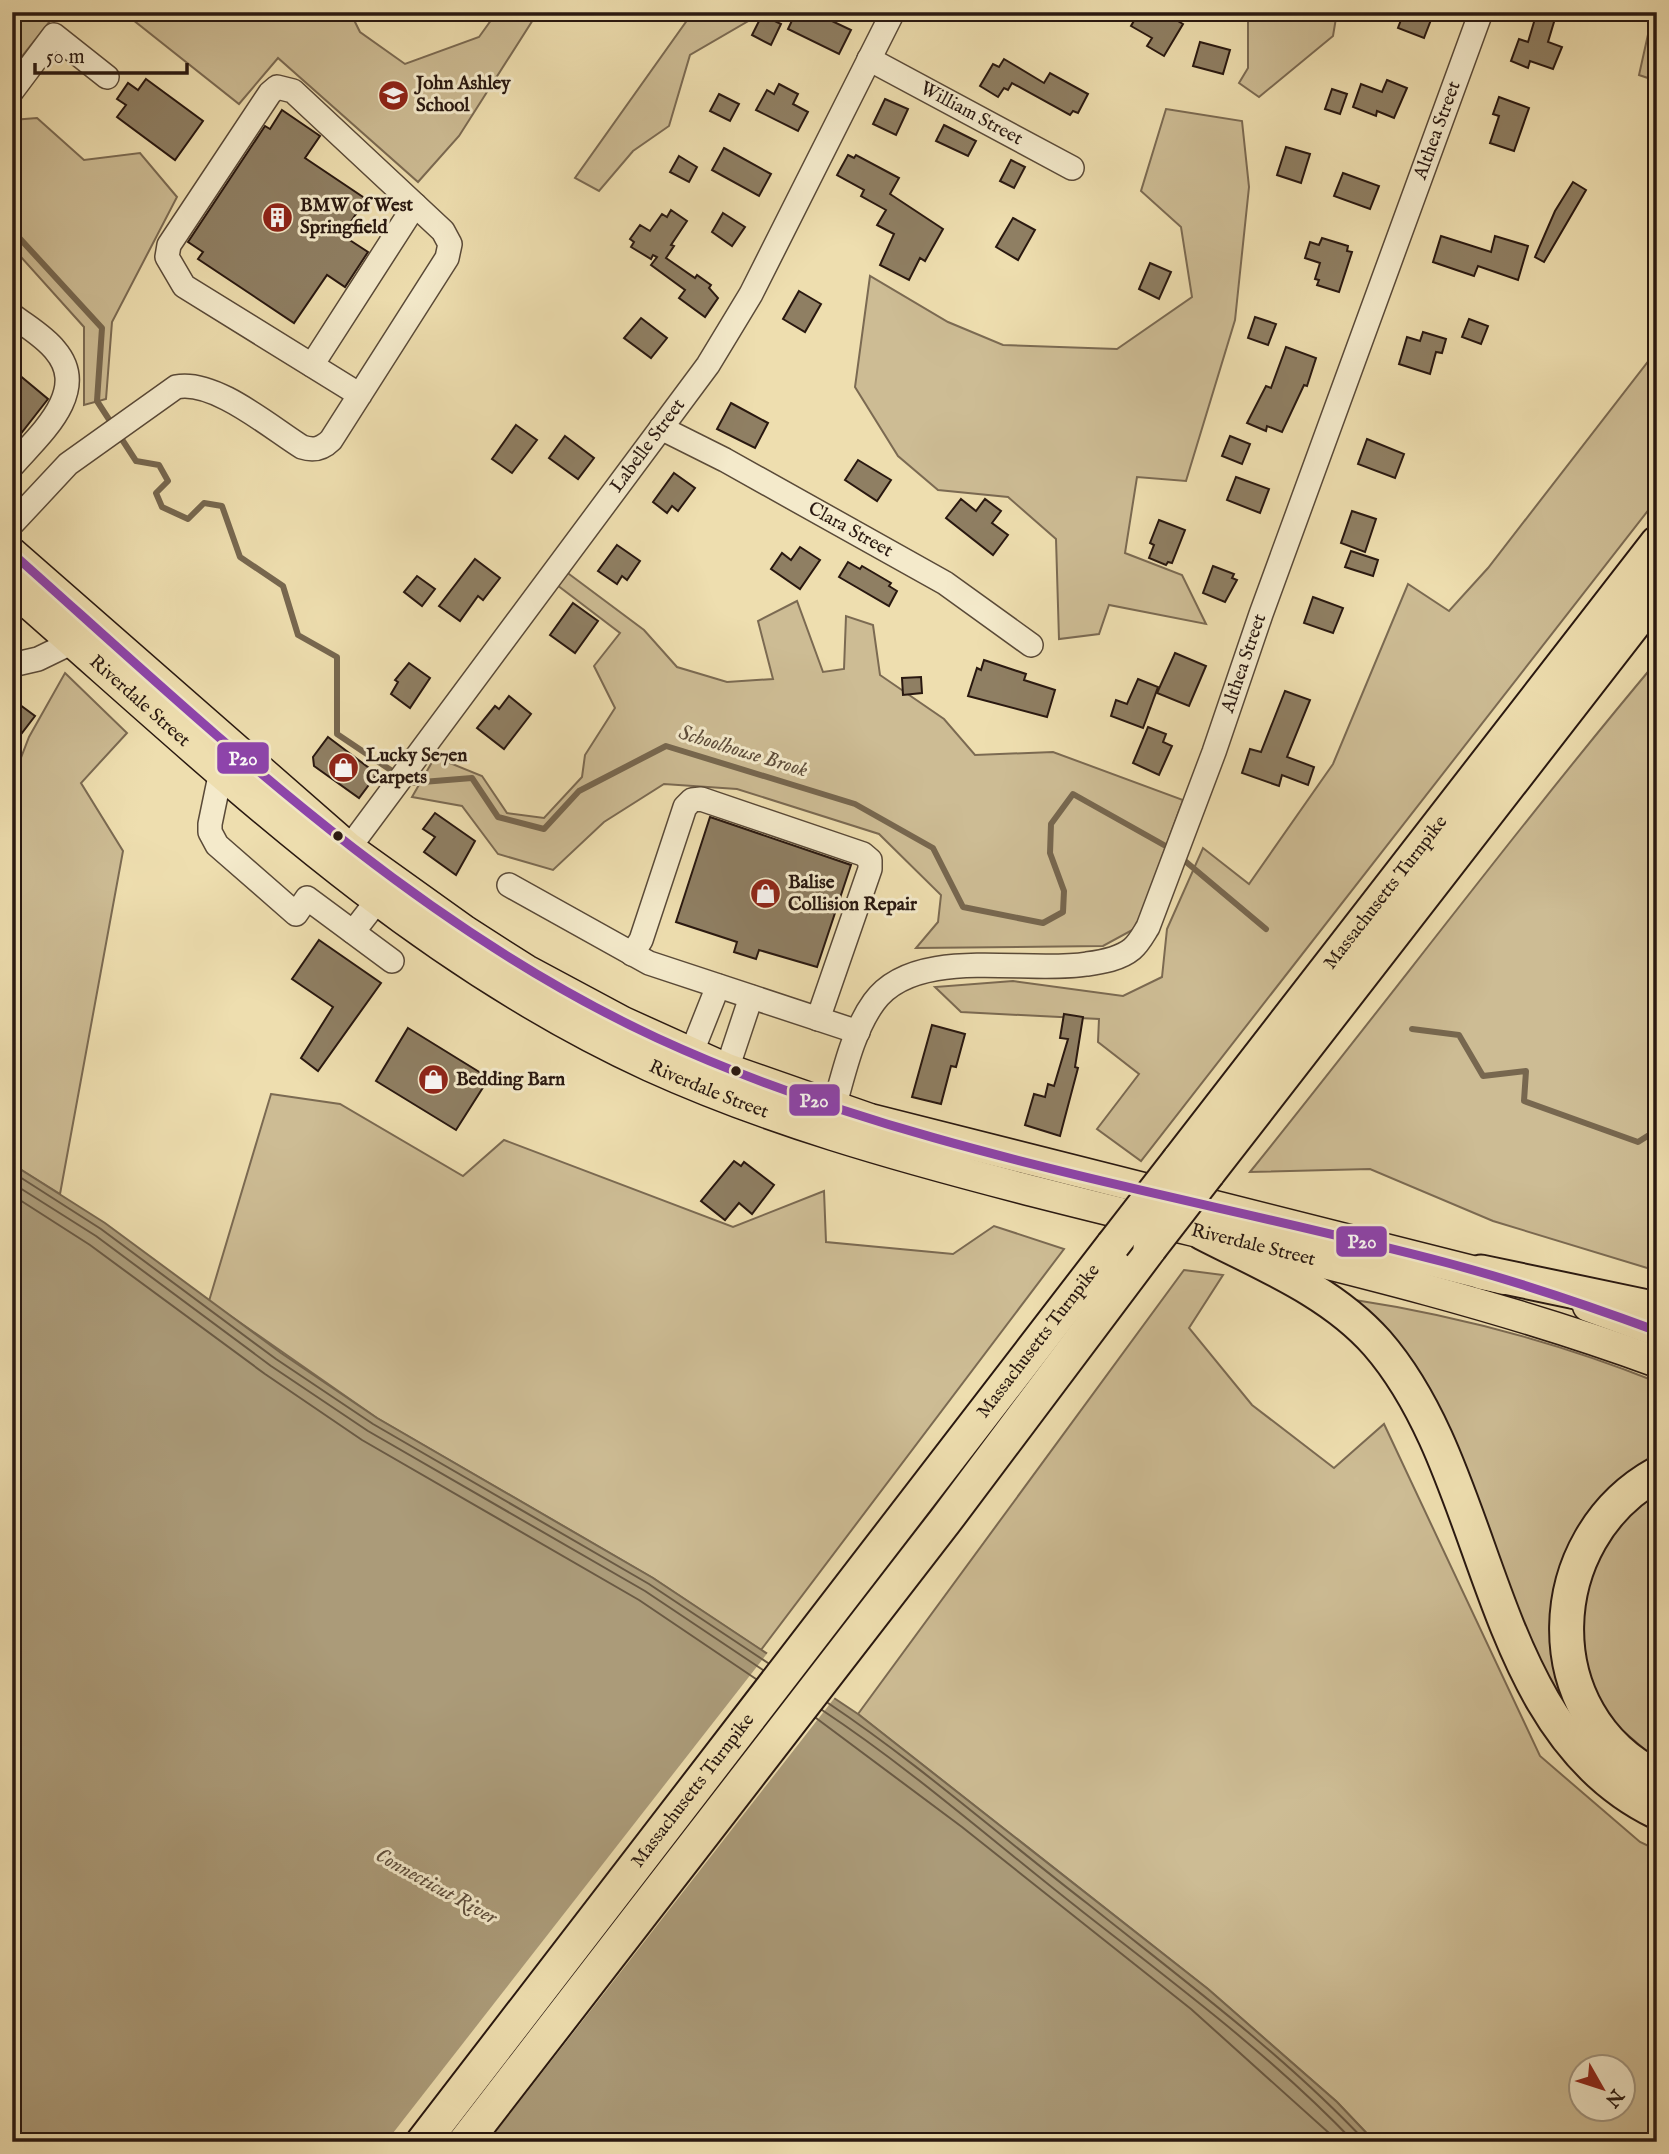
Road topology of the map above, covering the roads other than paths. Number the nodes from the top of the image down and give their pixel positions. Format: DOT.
graph roads {
  1 [pos="893,12"];
  2 [pos="1481,12"];
  3 [pos="869,59"];
  4 [pos="107,77"];
  5 [pos="12,91"];
  6 [pos="1072,168"];
  7 [pos="415,205"];
  8 [pos="12,315"];
  9 [pos="312,365"];
  10 [pos="360,395"];
  11 [pos="661,428"];
  12 [pos="12,466"];
  13 [pos="12,524"];
  14 [pos="1657,543"];
  15 [pos="12,553"];
  16 [pos="12,589"];
  17 [pos="1657,594"];
  18 [pos="73,642"];
  19 [pos="1031,645"];
  20 [pos="12,665"];
  21 [pos="221,771"];
  22 [pos="342,858"];
  23 [pos="509,885"];
  24 [pos="377,901"];
  25 [pos="353,932"];
  26 [pos="632,954"];
  27 [pos="392,961"];
  28 [pos="718,986"];
  29 [pos="751,997"];
  30 [pos="818,1019"];
  31 [pos="858,1032"];
  32 [pos="691,1054"];
  33 [pos="727,1069"];
  34 [pos="830,1121"];
  35 [pos="1194,1167"];
  36 [pos="1203,1233"];
  37 [pos="1481,1272"];
  38 [pos="1657,1309"];
  39 [pos="1657,1331"];
  40 [pos="1657,1362"];
  41 [pos="1657,1474"];
  42 [pos="1657,1777"];
  43 [pos="1657,1812"];
  44 [pos="423,2142"];
  45 [pos="465,2142"];
  1 -- 3 [label="street, Labelle Street"];
  2 -- 31 [label="street, Althea Street"];
  3 -- 6 [label="street, William Street"];
  3 -- 11 [label="street, Labelle Street"];
  4 -- 5 [label="street"];
  7 -- 9 [label="street"];
  7 -- 9 [label="street"];
  7 -- 10 [label="street"];
  8 -- 12 [label="street"];
  9 -- 10 [label="street"];
  10 -- 13 [label="street"];
  11 -- 19 [label="street, Clara Street"];
  11 -- 22 [label="street, Labelle Street"];
  14 -- 35 [label="highway, Massachusetts Turnpike"];
  15 -- 22 [label="main road, Riverdale Street"];
  16 -- 18 [label="main road, Riverdale Street"];
  17 -- 35 [label="highway, Massachusetts Turnpike"];
  18 -- 20 [label="street"];
  18 -- 21 [label="main road, Riverdale Street"];
  21 -- 22 [label="main road, Riverdale Street"];
  21 -- 25 [label="street"];
  22 -- 24 [label="main road, Riverdale Street"];
  22 -- 32 [label="main road, Riverdale Street"];
  23 -- 26 [label="street"];
  24 -- 25 [label="street"];
  24 -- 34 [label="main road, Riverdale Street"];
  25 -- 27 [label="street"];
  26 -- 28 [label="street"];
  26 -- 30 [label="street"];
  28 -- 29 [label="street"];
  28 -- 32 [label="street"];
  29 -- 30 [label="street"];
  29 -- 33 [label="street"];
  30 -- 31 [label="street"];
  31 -- 34 [label="street, Althea Street"];
  32 -- 33 [label="main road, Riverdale Street"];
  33 -- 34 [label="main road, Riverdale Street"];
  34 -- 36 [label="main road, Riverdale Street"];
  34 -- 37 [label="main road, Riverdale Street"];
  35 -- 44 [label="highway, Massachusetts Turnpike, bridge"];
  35 -- 45 [label="highway, Massachusetts Turnpike, bridge"];
  36 -- 40 [label="main road, Riverdale Street"];
  36 -- 43 [label="highway"];
  37 -- 38 [label="highway"];
  37 -- 39 [label="main road, Riverdale Street"];
  41 -- 42 [label="highway"];
}
